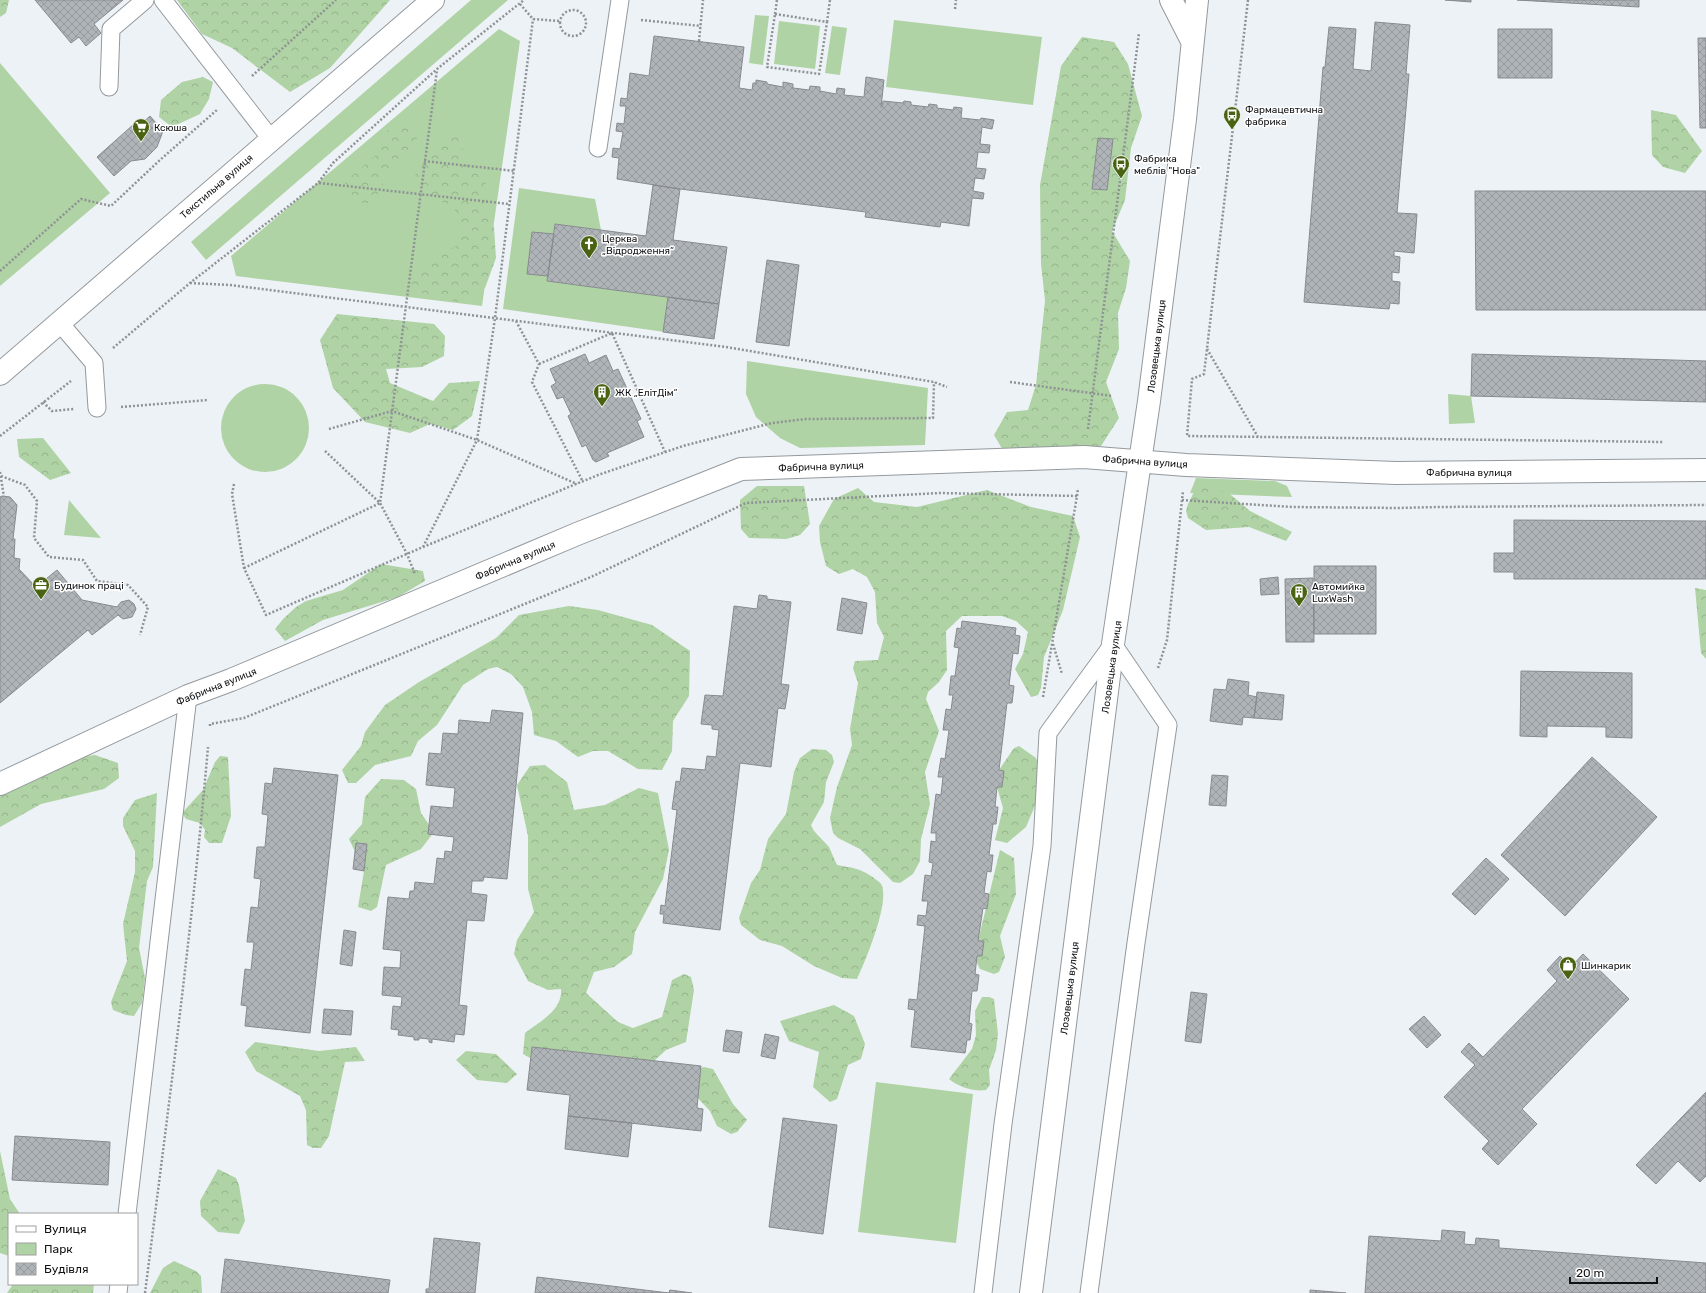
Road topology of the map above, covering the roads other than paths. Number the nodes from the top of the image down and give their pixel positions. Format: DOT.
graph roads {
  1 [pos="145,0"];
  2 [pos="162,0"];
  3 [pos="433,0"];
  4 [pos="620,0"];
  5 [pos="1171,0"];
  6 [pos="1196,0"];
  7 [pos="1192,41"];
  8 [pos="110,87"];
  9 [pos="271,139"];
  10 [pos="598,148"];
  11 [pos="59,322"];
  12 [pos="0,374"];
  13 [pos="98,408"];
  14 [pos="1140,460"];
  15 [pos="1706,470"];
  16 [pos="1113,644"];
  17 [pos="188,696"];
  18 [pos="0,784"];
  19 [pos="127,1213"];
  20 [pos="982,1293"];
  21 [pos="1031,1293"];
  22 [pos="1089,1293"];
  1 -- 8 [label="lane"];
  2 -- 9 [label="lane"];
  3 -- 9 [label="street, Текстильна вулиця"];
  4 -- 10 [label="lane"];
  5 -- 7 [label="street"];
  6 -- 7 [label="street, Лозовецька вулиця"];
  7 -- 14 [label="street, Лозовецька вулиця"];
  9 -- 11 [label="street, Текстильна вулиця"];
  11 -- 12 [label="street, Текстильна вулиця"];
  11 -- 13 [label="lane"];
  14 -- 15 [label="street, Фабрична вулиця"];
  14 -- 16 [label="street, Лозовецька вулиця"];
  14 -- 17 [label="street, Фабрична вулиця"];
  16 -- 20 [label="lane"];
  16 -- 21 [label="street, Лозовецька вулиця"];
  16 -- 22 [label="lane"];
  17 -- 18 [label="street, Фабрична вулиця"];
  17 -- 19 [label="lane"];
}
